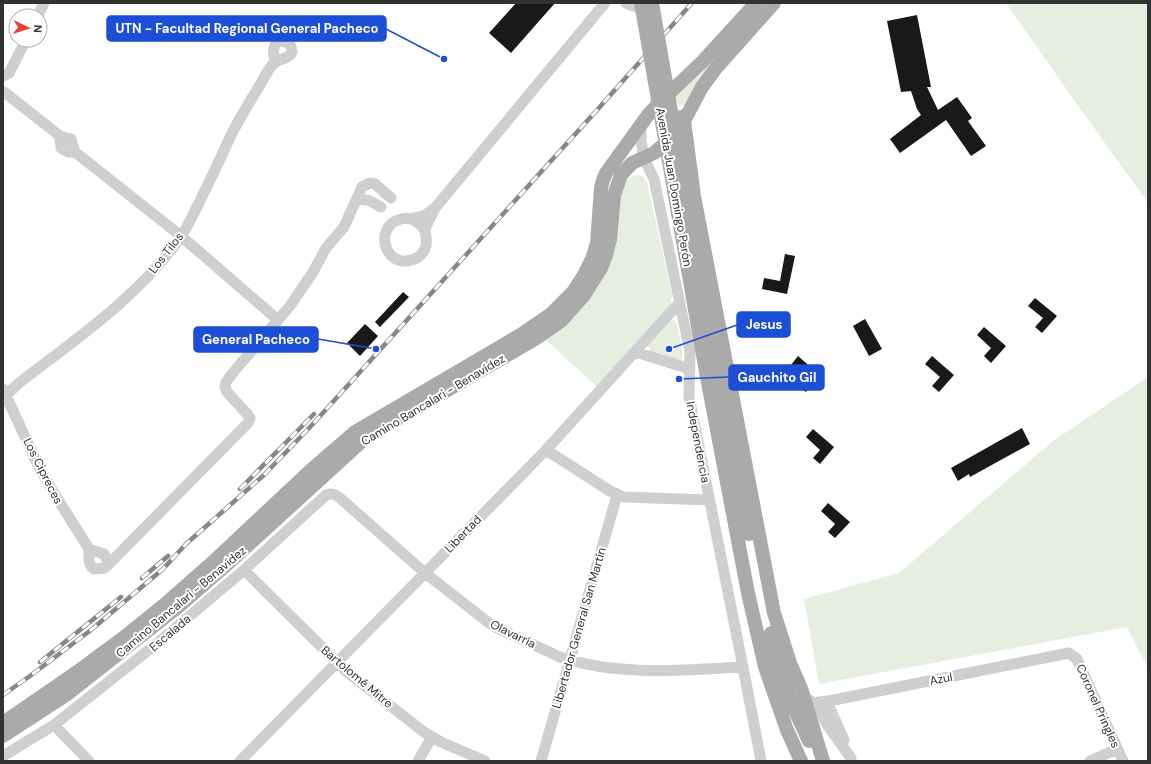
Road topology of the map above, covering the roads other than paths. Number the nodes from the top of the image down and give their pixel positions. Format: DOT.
graph roads {
  1 [pos="605,3"];
  2 [pos="626,3"];
  3 [pos="641,3"];
  4 [pos="652,3"];
  5 [pos="756,3"];
  6 [pos="774,3"];
  7 [pos="21,48"];
  8 [pos="275,62"];
  9 [pos="6,75"];
  10 [pos="3,92"];
  11 [pos="664,98"];
  12 [pos="684,121"];
  13 [pos="641,124"];
  14 [pos="644,158"];
  15 [pos="391,198"];
  16 [pos="357,199"];
  17 [pos="381,207"];
  18 [pos="435,208"];
  19 [pos="410,219"];
  20 [pos="425,230"];
  21 [pos="181,236"];
  22 [pos="680,302"];
  23 [pos="278,320"];
  24 [pos="636,352"];
  25 [pos="690,369"];
  26 [pos="4,394"];
  27 [pos="546,450"];
  28 [pos="326,495"];
  29 [pos="617,495"];
  30 [pos="710,500"];
  31 [pos="89,549"];
  32 [pos="109,564"];
  33 [pos="244,570"];
  34 [pos="425,573"];
  35 [pos="1069,653"];
  36 [pos="570,660"];
  37 [pos="337,663"];
  38 [pos="743,667"];
  39 [pos="802,691"];
  40 [pos="828,702"];
  41 [pos="813,703"];
  42 [pos="3,723"];
  43 [pos="54,725"];
  44 [pos="787,730"];
  45 [pos="3,736"];
  46 [pos="432,737"];
  47 [pos="1117,749"];
  48 [pos="3,756"];
  49 [pos="852,760"];
  50 [pos="89,761"];
  51 [pos="240,761"];
  52 [pos="418,761"];
  53 [pos="485,761"];
  54 [pos="541,761"];
  55 [pos="760,761"];
  56 [pos="795,761"];
  57 [pos="801,761"];
  58 [pos="819,761"];
  59 [pos="823,761"];
  60 [pos="1090,761"];
  61 [pos="1123,761"];
  1 -- 18 [label="street"];
  2 -- 4 [label="street"];
  3 -- 44 [label="main road, Avenida Juan Domingo Perón, bridge"];
  4 -- 58 [label="main road, bridge"];
  5 -- 11 [label="main road, Camino Bancalari - Benavídez"];
  6 -- 12 [label="main road, Camino Bancalari - Benavídez"];
  7 -- 9 [label="street"];
  8 -- 21 [label="street, Los Tilos"];
  9 -- 10 [label="street"];
  10 -- 21 [label="street"];
  11 -- 12 [label="main road"];
  11 -- 13 [label="main road, Camino Bancalari - Benavídez"];
  12 -- 14 [label="main road, Camino Bancalari - Benavídez"];
  12 -- 39 [label="main road"];
  13 -- 14 [label="street, Independencia"];
  13 -- 42 [label="main road, Camino Bancalari - Benavídez"];
  14 -- 22 [label="street, Independencia"];
  14 -- 45 [label="main road, Camino Bancalari - Benavídez"];
  15 -- 16 [label="street"];
  16 -- 17 [label="street"];
  16 -- 23 [label="street"];
  18 -- 19 [label="street"];
  18 -- 20 [label="street"];
  19 -- 20 [label="street"];
  19 -- 20 [label="street"];
  21 -- 23 [label="street"];
  21 -- 26 [label="street, Los Tilos"];
  22 -- 24 [label="street, Libertad"];
  22 -- 25 [label="street, Independencia"];
  23 -- 32 [label="street"];
  24 -- 25 [label="street"];
  24 -- 27 [label="street, Libertad"];
  25 -- 30 [label="street, Independencia"];
  26 -- 31 [label="street, Los Cipreces"];
  27 -- 29 [label="street"];
  27 -- 34 [label="street, Libertad"];
  28 -- 33 [label="street, Escalada"];
  28 -- 34 [label="street, Olavarría"];
  29 -- 30 [label="street"];
  29 -- 36 [label="street, Libertador General San Martín"];
  30 -- 38 [label="street, Independencia"];
  31 -- 32 [label="street, Los Cipreces"];
  31 -- 32 [label="street, Los Cipreces"];
  33 -- 37 [label="street, Bartolomé Mitre"];
  33 -- 43 [label="street, Escalada"];
  34 -- 36 [label="street, Olavarría"];
  34 -- 37 [label="street, Libertad"];
  35 -- 40 [label="street, Azul"];
  35 -- 47 [label="street, Coronel Pringles"];
  36 -- 38 [label="street, Olavarría"];
  36 -- 54 [label="street, Libertador General San Martín"];
  37 -- 46 [label="street, Bartolomé Mitre"];
  37 -- 51 [label="street, Libertad"];
  38 -- 55 [label="street, Independencia"];
  39 -- 41 [label="street"];
  39 -- 59 [label="main road"];
  40 -- 41 [label="street, Azul"];
  40 -- 49 [label="street"];
  41 -- 49 [label="street"];
  43 -- 48 [label="street, Escalada"];
  43 -- 50 [label="street"];
  44 -- 56 [label="main road"];
  44 -- 57 [label="main road"];
  46 -- 52 [label="street"];
  46 -- 53 [label="street, Bartolomé Mitre"];
  47 -- 60 [label="street"];
  47 -- 61 [label="street, Coronel Pringles"];
}
